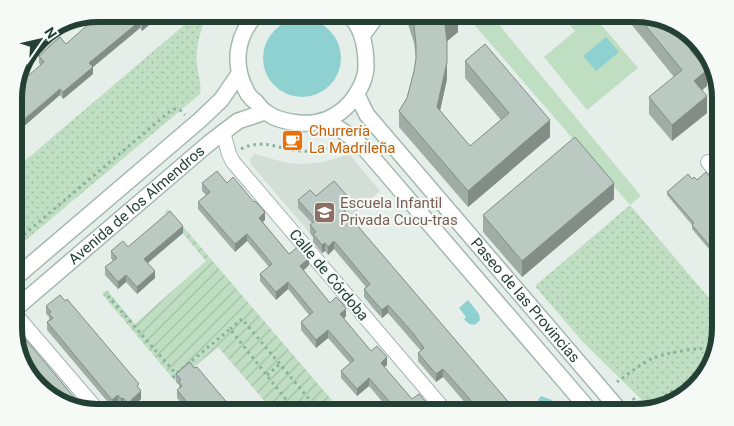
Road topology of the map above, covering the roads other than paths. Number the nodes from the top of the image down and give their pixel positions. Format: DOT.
graph roads {
  1 [pos="244,22"];
  2 [pos="355,22"];
  3 [pos="372,22"];
  4 [pos="362,36"];
  5 [pos="239,74"];
  6 [pos="357,95"];
  7 [pos="265,112"];
  8 [pos="324,121"];
  9 [pos="223,132"];
  10 [pos="708,162"];
  11 [pos="711,166"];
  12 [pos="22,271"];
  13 [pos="22,302"];
  14 [pos="22,323"];
  15 [pos="91,403"];
  16 [pos="439,403"];
  17 [pos="583,403"];
  18 [pos="613,403"];
  1 -- 5 [label="street"];
  2 -- 4 [label="street"];
  3 -- 4 [label="street"];
  4 -- 6 [label="street"];
  5 -- 7 [label="street"];
  5 -- 12 [label="street, Avenida de los Almendros"];
  6 -- 8 [label="street"];
  6 -- 18 [label="street, Paseo de las Provincias"];
  7 -- 8 [label="street"];
  7 -- 9 [label="street, Avenida de los Almendros"];
  8 -- 17 [label="street, Paseo de las Provincias"];
  9 -- 13 [label="street, Avenida de los Almendros"];
  9 -- 16 [label="street, Calle de Córdoba"];
  10 -- 11 [label="street"];
  14 -- 15 [label="street"];
}
